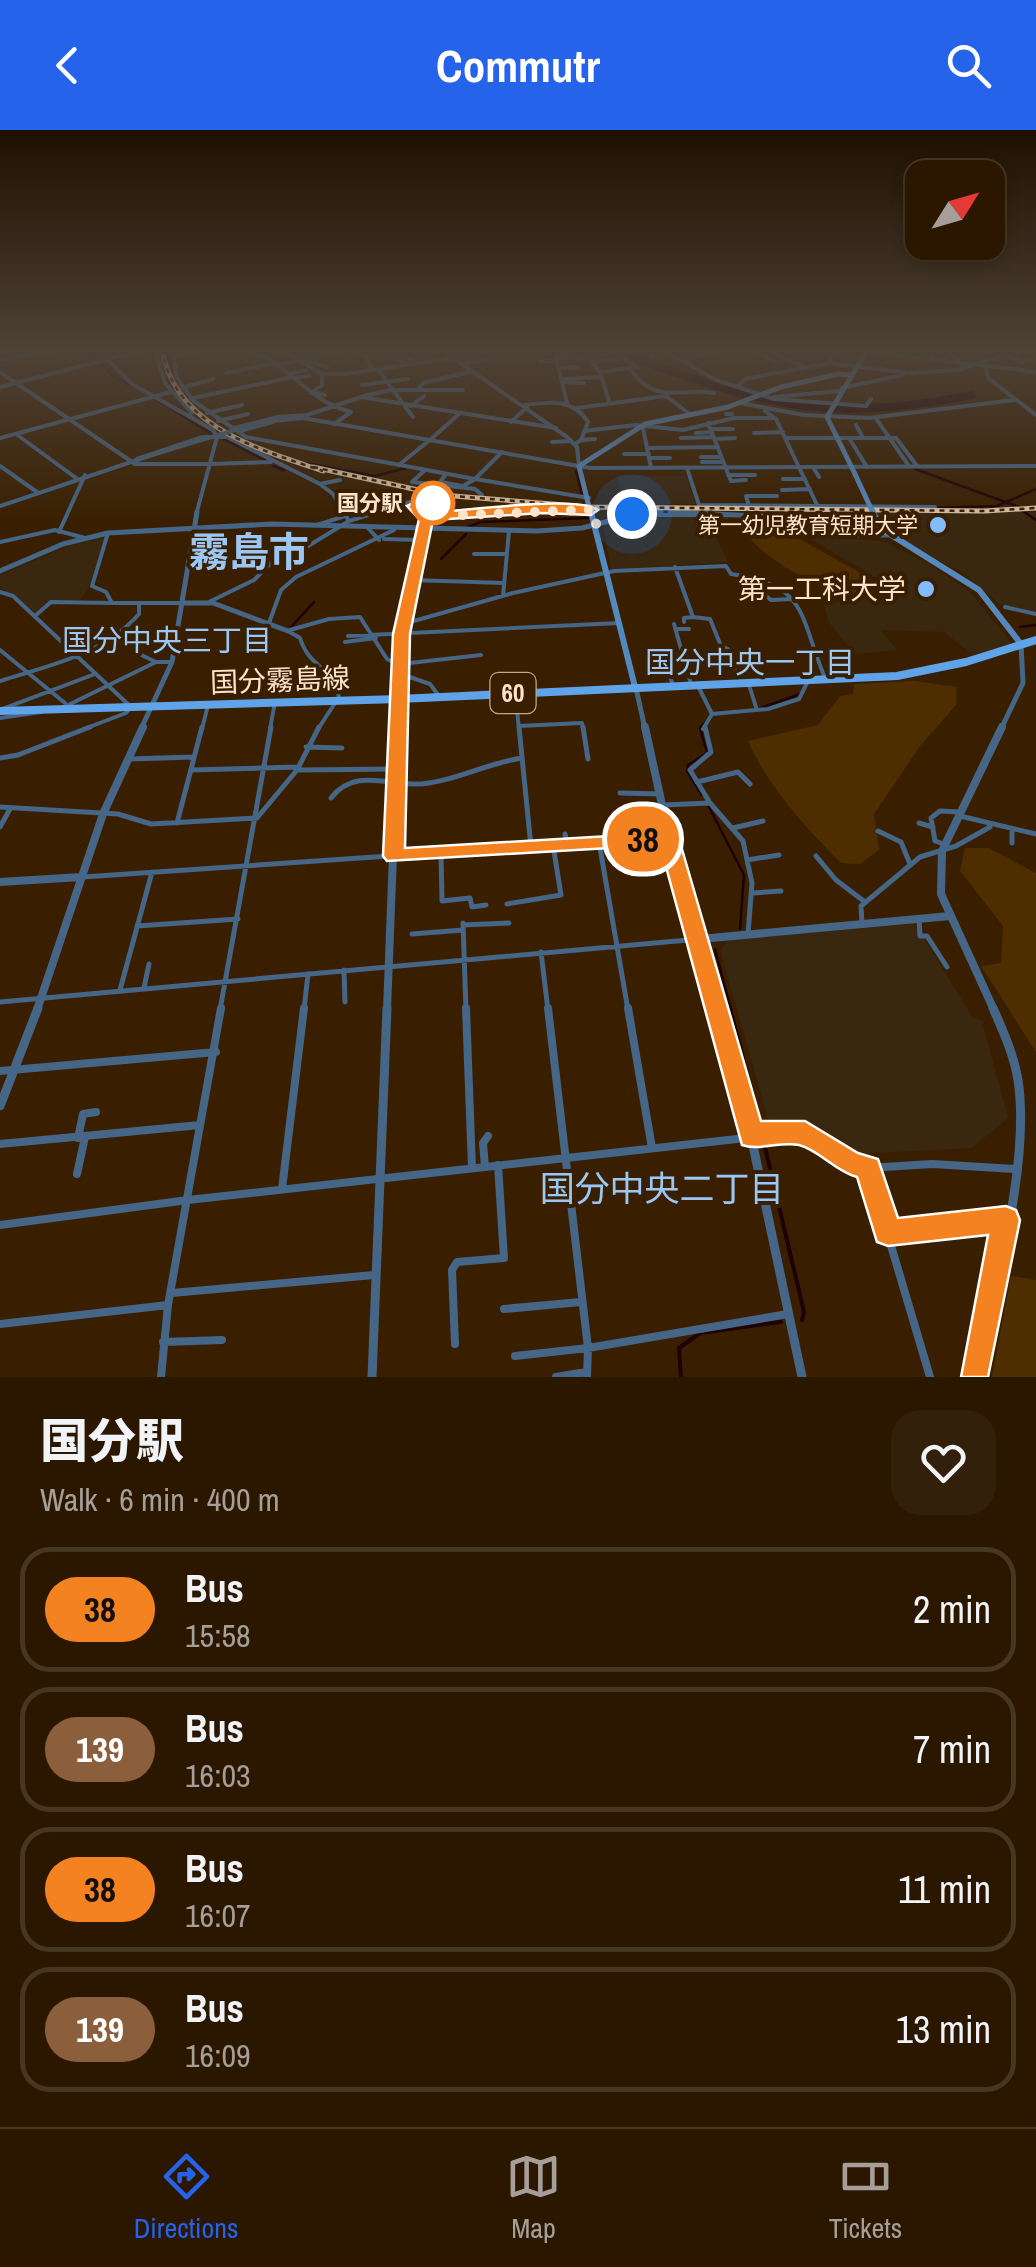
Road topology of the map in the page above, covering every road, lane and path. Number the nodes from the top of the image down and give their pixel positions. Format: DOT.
graph roads {
  1 [pos="52,407"];
  2 [pos="112,407"];
  3 [pos="174,407"];
  4 [pos="186,407"];
  5 [pos="200,407"];
  6 [pos="232,407"];
  7 [pos="329,407"];
  8 [pos="402,407"];
  9 [pos="418,407"];
  10 [pos="524,407"];
  11 [pos="527,407"];
  12 [pos="581,407"];
  13 [pos="682,407"];
  14 [pos="715,407"];
  15 [pos="721,407"];
  16 [pos="735,407"];
  17 [pos="757,407"];
  18 [pos="831,407"];
  19 [pos="966,407"];
  20 [pos="577,408"];
  21 [pos="764,409"];
  22 [pos="207,413"];
  23 [pos="729,413"];
  24 [pos="248,414"];
  25 [pos="460,414"];
  26 [pos="691,414"];
  27 [pos="189,415"];
  28 [pos="413,417"];
  29 [pos="827,417"];
  30 [pos="751,418"];
  31 [pos="775,418"];
  32 [pos="860,418"];
  33 [pos="69,419"];
  34 [pos="218,421"];
  35 [pos="340,422"];
  36 [pos="510,422"];
  37 [pos="708,422"];
  38 [pos="641,426"];
  39 [pos="856,426"];
  40 [pos="556,428"];
  41 [pos="237,429"];
  42 [pos="733,429"];
  43 [pos="792,429"];
  44 [pos="584,431"];
  45 [pos="696,433"];
  46 [pos="783,433"];
  47 [pos="16,434"];
  48 [pos="713,434"];
  49 [pos="218,437"];
  50 [pos="835,437"];
  51 [pos="890,437"];
  52 [pos="0,438"];
  53 [pos="431,438"];
  54 [pos="595,438"];
  55 [pos="682,438"];
  56 [pos="735,438"];
  57 [pos="850,438"];
  58 [pos="863,438"];
  59 [pos="552,442"];
  60 [pos="576,442"];
  61 [pos="718,448"];
  62 [pos="503,451"];
  63 [pos="649,453"];
  64 [pos="670,458"];
  65 [pos="702,460"];
  66 [pos="133,461"];
  67 [pos="626,461"];
  68 [pos="274,462"];
  69 [pos="723,462"];
  70 [pos="209,464"];
  71 [pos="400,465"];
  72 [pos="0,466"];
  73 [pos="580,466"];
  74 [pos="909,466"];
  75 [pos="917,466"];
  76 [pos="1036,466"];
  77 [pos="867,467"];
  78 [pos="651,468"];
  79 [pos="687,468"];
  80 [pos="799,468"];
  81 [pos="813,468"];
  82 [pos="425,470"];
  83 [pos="853,470"];
  84 [pos="446,474"];
  85 [pos="86,475"];
  86 [pos="728,475"];
  87 [pos="755,475"];
  88 [pos="819,477"];
  89 [pos="76,478"];
  90 [pos="475,479"];
  91 [pos="783,479"];
  92 [pos="804,479"];
  93 [pos="340,480"];
  94 [pos="746,480"];
  95 [pos="320,484"];
  96 [pos="782,490"];
  97 [pos="810,490"];
  98 [pos="36,492"];
  99 [pos="482,495"];
  100 [pos="777,496"];
  101 [pos="589,498"];
  102 [pos="368,501"];
  103 [pos="410,502"];
  104 [pos="0,506"];
  105 [pos="749,506"];
  106 [pos="818,506"];
  107 [pos="935,507"];
  108 [pos="591,510"];
  109 [pos="371,513"];
  110 [pos="435,516"];
  111 [pos="347,518"];
  112 [pos="426,518"];
  113 [pos="595,524"];
  114 [pos="317,526"];
  115 [pos="193,527"];
  116 [pos="340,527"];
  117 [pos="368,528"];
  118 [pos="394,530"];
  119 [pos="422,530"];
  120 [pos="508,531"];
  121 [pos="59,532"];
  122 [pos="108,533"];
  123 [pos="887,534"];
  124 [pos="85,538"];
  125 [pos="381,539"];
  126 [pos="420,540"];
  127 [pos="0,542"];
  128 [pos="474,554"];
  129 [pos="506,554"];
  130 [pos="674,567"];
  131 [pos="0,572"];
  132 [pos="607,572"];
  133 [pos="412,580"];
  134 [pos="504,583"];
  135 [pos="568,584"];
  136 [pos="0,592"];
  137 [pos="572,592"];
  138 [pos="766,595"];
  139 [pos="503,596"];
  140 [pos="792,598"];
  141 [pos="209,602"];
  142 [pos="112,603"];
  143 [pos="139,603"];
  144 [pos="181,604"];
  145 [pos="1005,607"];
  146 [pos="1036,614"];
  147 [pos="34,616"];
  148 [pos="692,617"];
  149 [pos="684,622"];
  150 [pos="269,623"];
  151 [pos="619,623"];
  152 [pos="403,624"];
  153 [pos="690,629"];
  154 [pos="288,631"];
  155 [pos="402,634"];
  156 [pos="374,636"];
  157 [pos="347,639"];
  158 [pos="1036,640"];
  159 [pos="1021,644"];
  160 [pos="0,650"];
  161 [pos="136,652"];
  162 [pos="481,655"];
  163 [pos="75,656"];
  164 [pos="156,662"];
  165 [pos="172,662"];
  166 [pos="401,668"];
  167 [pos="29,672"];
  168 [pos="94,674"];
  169 [pos="670,674"];
  170 [pos="825,678"];
  171 [pos="808,679"];
  172 [pos="0,681"];
  173 [pos="744,682"];
  174 [pos="694,684"];
  175 [pos="673,685"];
  176 [pos="635,686"];
  177 [pos="108,687"];
  178 [pos="51,691"];
  179 [pos="515,693"];
  180 [pos="440,697"];
  181 [pos="400,699"];
  182 [pos="338,701"];
  183 [pos="275,702"];
  184 [pos="208,705"];
  185 [pos="154,706"];
  186 [pos="131,707"];
  187 [pos="58,708"];
  188 [pos="759,708"];
  189 [pos="0,713"];
  190 [pos="712,716"];
  191 [pos="519,726"];
  192 [pos="306,747"];
  193 [pos="342,748"];
  194 [pos="0,758"];
  195 [pos="193,758"];
  196 [pos="522,758"];
  197 [pos="588,759"];
  198 [pos="129,760"];
  199 [pos="264,767"];
  200 [pos="298,768"];
  201 [pos="397,769"];
  202 [pos="191,770"];
  203 [pos="697,782"];
  204 [pos="750,784"];
  205 [pos="396,785"];
  206 [pos="620,793"];
  207 [pos="660,794"];
  208 [pos="331,798"];
  209 [pos="710,803"];
  210 [pos="641,806"];
  211 [pos="0,807"];
  212 [pos="663,807"];
  213 [pos="10,809"];
  214 [pos="103,814"];
  215 [pos="958,814"];
  216 [pos="258,818"];
  217 [pos="612,819"];
  218 [pos="763,821"];
  219 [pos="919,822"];
  220 [pos="176,823"];
  221 [pos="990,824"];
  222 [pos="0,826"];
  223 [pos="933,826"];
  224 [pos="733,828"];
  225 [pos="1012,829"];
  226 [pos="878,830"];
  227 [pos="565,834"];
  228 [pos="1036,834"];
  229 [pos="669,837"];
  230 [pos="617,841"];
  231 [pos="599,842"];
  232 [pos="1012,842"];
  233 [pos="568,844"];
  234 [pos="553,846"];
  235 [pos="531,847"];
  236 [pos="943,848"];
  237 [pos="441,853"];
  238 [pos="743,855"];
  239 [pos="780,855"];
  240 [pos="394,856"];
  241 [pos="816,856"];
  242 [pos="910,864"];
  243 [pos="248,866"];
  244 [pos="152,872"];
  245 [pos="81,877"];
  246 [pos="0,882"];
  247 [pos="781,891"];
  248 [pos="752,892"];
  249 [pos="865,902"];
  250 [pos="506,904"];
  251 [pos="486,905"];
  252 [pos="950,916"];
  253 [pos="238,919"];
  254 [pos="919,919"];
  255 [pos="510,923"];
  256 [pos="862,924"];
  257 [pos="138,926"];
  258 [pos="463,926"];
  259 [pos="412,934"];
  260 [pos="748,934"];
  261 [pos="700,939"];
  262 [pos="618,946"];
  263 [pos="541,952"];
  264 [pos="466,958"];
  265 [pos="149,964"];
  266 [pos="389,965"];
  267 [pos="947,968"];
  268 [pos="344,970"];
  269 [pos="308,972"];
  270 [pos="229,980"];
  271 [pos="144,988"];
  272 [pos="120,990"];
  273 [pos="42,999"];
  274 [pos="0,1002"];
  275 [pos="344,1002"];
  276 [pos="216,1052"];
  277 [pos="16,1069"];
  278 [pos="0,1071"];
  279 [pos="0,1106"];
  280 [pos="96,1112"];
  281 [pos="200,1125"];
  282 [pos="752,1135"];
  283 [pos="488,1136"];
  284 [pos="82,1137"];
  285 [pos="0,1144"];
  286 [pos="652,1148"];
  287 [pos="567,1157"];
  288 [pos="485,1166"];
  289 [pos="498,1166"];
  290 [pos="472,1168"];
  291 [pos="868,1168"];
  292 [pos="1017,1170"];
  293 [pos="77,1174"];
  294 [pos="383,1178"];
  295 [pos="282,1189"];
  296 [pos="188,1200"];
  297 [pos="1006,1220"];
  298 [pos="0,1226"];
  299 [pos="888,1232"];
  300 [pos="378,1275"];
  301 [pos="172,1293"];
  302 [pos="581,1302"];
  303 [pos="168,1304"];
  304 [pos="504,1309"];
  305 [pos="788,1314"];
  306 [pos="0,1324"];
  307 [pos="222,1340"];
  308 [pos="163,1342"];
  309 [pos="455,1344"];
  310 [pos="588,1348"];
  311 [pos="515,1356"];
  312 [pos="586,1375"];
  313 [pos="161,1377"];
  314 [pos="371,1377"];
  315 [pos="556,1377"];
  316 [pos="802,1377"];
  317 [pos="930,1377"];
  318 [pos="977,1377"];
  1 -- 33 [label="street"];
  2 -- 33 [label="street"];
  3 -- 27 [label="street"];
  4 -- 27 [label="street"];
  5 -- 22 [label="street"];
  6 -- 22 [label="street"];
  7 -- 35 [label="street"];
  7 -- 41 [label="street"];
  8 -- 28 [label="street"];
  9 -- 25 [label="street"];
  10 -- 36 [label="street"];
  11 -- 40 [label="street"];
  12 -- 20 [label="street"];
  13 -- 26 [label="street"];
  14 -- 26 [label="main road"];
  15 -- 23 [label="main road"];
  16 -- 23 [label="main road"];
  17 -- 21 [label="street"];
  18 -- 29 [label="main road"];
  19 -- 32 [label="street"];
  20 -- 44 [label="street"];
  21 -- 29 [label="street"];
  21 -- 31 [label="street"];
  22 -- 34 [label="street"];
  23 -- 30 [label="street"];
  23 -- 37 [label="street"];
  24 -- 34 [label="street"];
  25 -- 36 [label="street"];
  25 -- 53 [label="street"];
  26 -- 38 [label="main road"];
  27 -- 49 [label="street"];
  29 -- 32 [label="street"];
  29 -- 50 [label="main road"];
  30 -- 31 [label="street"];
  30 -- 46 [label="street"];
  31 -- 46 [label="street"];
  32 -- 51 [label="street"];
  33 -- 47 [label="street"];
  33 -- 66 [label="street"];
  34 -- 41 [label="street"];
  35 -- 41 [label="street"];
  35 -- 53 [label="street"];
  35 -- 66 [label="street, bridge"];
  36 -- 40 [label="street"];
  37 -- 38 [label="street"];
  37 -- 48 [label="street"];
  38 -- 44 [label="street"];
  38 -- 63 [label="street"];
  38 -- 73 [label="main road"];
  39 -- 58 [label="street"];
  40 -- 60 [label="street"];
  41 -- 71 [label="street"];
  42 -- 48 [label="street"];
  43 -- 46 [label="street"];
  44 -- 60 [label="street"];
  45 -- 48 [label="street"];
  46 -- 50 [label="street"];
  46 -- 80 [label="street"];
  47 -- 52 [label="street"];
  47 -- 89 [label="street"];
  48 -- 55 [label="street"];
  48 -- 56 [label="street"];
  48 -- 61 [label="street"];
  49 -- 66 [label="street"];
  49 -- 68 [label="street"];
  49 -- 70 [label="street"];
  50 -- 57 [label="street"];
  50 -- 83 [label="main road"];
  51 -- 58 [label="street"];
  51 -- 74 [label="street"];
  51 -- 75 [label="street"];
  53 -- 62 [label="street"];
  53 -- 71 [label="street"];
  54 -- 60 [label="street"];
  57 -- 58 [label="street"];
  57 -- 77 [label="street"];
  59 -- 60 [label="street"];
  60 -- 73 [label="street"];
  61 -- 63 [label="street"];
  61 -- 69 [label="street"];
  62 -- 73 [label="street"];
  62 -- 90 [label="street"];
  63 -- 64 [label="street"];
  63 -- 67 [label="street"];
  63 -- 78 [label="street"];
  65 -- 69 [label="street"];
  66 -- 70 [label="street"];
  66 -- 85 [label="street"];
  68 -- 70 [label="street"];
  68 -- 95 [label="street"];
  69 -- 79 [label="street"];
  69 -- 80 [label="street"];
  69 -- 86 [label="street"];
  70 -- 115 [label="street"];
  71 -- 82 [label="street"];
  72 -- 98 [label="street"];
  73 -- 78 [label="street"];
  73 -- 101 [label="main road"];
  74 -- 75 [label="street"];
  74 -- 77 [label="street"];
  75 -- 76 [label="street"];
  77 -- 83 [label="street"];
  78 -- 79 [label="street"];
  79 -- 105 [label="street"];
  80 -- 81 [label="street"];
  80 -- 92 [label="street"];
  81 -- 83 [label="street"];
  81 -- 88 [label="street"];
  82 -- 84 [label="street"];
  82 -- 99 [label="street"];
  83 -- 123 [label="main road, bridge"];
  84 -- 90 [label="street"];
  84 -- 90 [label="street"];
  85 -- 89 [label="street"];
  85 -- 121 [label="street"];
  86 -- 87 [label="street"];
  86 -- 94 [label="street"];
  89 -- 98 [label="street"];
  90 -- 101 [label="street"];
  91 -- 92 [label="street"];
  92 -- 97 [label="street"];
  93 -- 95 [label="street"];
  95 -- 111 [label="street"];
  96 -- 97 [label="street"];
  97 -- 106 [label="street"];
  98 -- 104 [label="street"];
  100 -- 105 [label="street"];
  101 -- 108 [label="main road"];
  102 -- 109 [label="street"];
  103 -- 109 [label="street"];
  105 -- 106 [label="street"];
  106 -- 107 [label="street"];
  108 -- 110 [label="street"];
  108 -- 113 [label="main road"];
  109 -- 111 [label="street"];
  110 -- 112 [label="street"];
  110 -- 112 [label="street"];
  111 -- 114 [label="street"];
  111 -- 116 [label="street"];
  112 -- 119 [label="street"];
  113 -- 120 [label="street"];
  113 -- 123 [label="street"];
  113 -- 132 [label="main road"];
  114 -- 115 [label="street"];
  114 -- 116 [label="street"];
  115 -- 122 [label="street"];
  115 -- 144 [label="street"];
  116 -- 117 [label="street"];
  116 -- 141 [label="street"];
  117 -- 118 [label="street"];
  117 -- 125 [label="street"];
  118 -- 119 [label="street"];
  118 -- 125 [label="street"];
  119 -- 120 [label="street"];
  119 -- 126 [label="street"];
  120 -- 129 [label="street"];
  121 -- 124 [label="street"];
  121 -- 127 [label="street"];
  122 -- 124 [label="street"];
  122 -- 142 [label="street"];
  123 -- 159 [label="main road"];
  124 -- 131 [label="street"];
  125 -- 126 [label="street"];
  125 -- 150 [label="street"];
  126 -- 133 [label="street"];
  128 -- 129 [label="street"];
  129 -- 134 [label="street"];
  130 -- 132 [label="street"];
  130 -- 140 [label="street"];
  130 -- 148 [label="street"];
  132 -- 135 [label="street"];
  132 -- 151 [label="main road"];
  133 -- 134 [label="street"];
  133 -- 152 [label="street"];
  134 -- 139 [label="street"];
  135 -- 137 [label="street"];
  135 -- 139 [label="street"];
  136 -- 147 [label="street"];
  138 -- 140 [label="street"];
  139 -- 152 [label="street"];
  140 -- 170 [label="street"];
  141 -- 144 [label="street"];
  141 -- 150 [label="street"];
  142 -- 143 [label="street"];
  142 -- 147 [label="street"];
  143 -- 144 [label="street"];
  143 -- 163 [label="street"];
  144 -- 165 [label="street"];
  145 -- 146 [label="street"];
  147 -- 163 [label="street"];
  148 -- 149 [label="street"];
  148 -- 173 [label="street"];
  150 -- 154 [label="street"];
  151 -- 155 [label="street"];
  151 -- 176 [label="main road"];
  152 -- 155 [label="street"];
  153 -- 174 [label="street"];
  154 -- 156 [label="street"];
  154 -- 182 [label="street"];
  155 -- 156 [label="street"];
  155 -- 166 [label="street"];
  156 -- 157 [label="street"];
  156 -- 166 [label="street"];
  158 -- 159 [label="main road, 国分霧島線 / 60"];
  159 -- 170 [label="main road, 国分霧島線 / 60"];
  159 -- 215 [label="street"];
  160 -- 167 [label="street"];
  161 -- 164 [label="street"];
  162 -- 166 [label="street"];
  163 -- 167 [label="street"];
  163 -- 168 [label="street"];
  164 -- 165 [label="street"];
  164 -- 177 [label="street"];
  165 -- 185 [label="street"];
  166 -- 180 [label="street"];
  166 -- 181 [label="street"];
  167 -- 172 [label="street"];
  167 -- 178 [label="street"];
  168 -- 177 [label="street"];
  168 -- 178 [label="street"];
  169 -- 175 [label="street"];
  170 -- 171 [label="main road, 国分霧島線 / 60"];
  171 -- 173 [label="main road, 国分霧島線 / 60"];
  171 -- 188 [label="street"];
  173 -- 174 [label="main road, 国分霧島線 / 60"];
  173 -- 188 [label="street"];
  174 -- 175 [label="main road, 国分霧島線 / 60"];
  174 -- 190 [label="street"];
  175 -- 176 [label="main road, 国分霧島線 / 60"];
  176 -- 179 [label="main road, 国分霧島線 / 60"];
  176 -- 207 [label="street"];
  177 -- 186 [label="street"];
  177 -- 187 [label="street"];
  178 -- 187 [label="street"];
  178 -- 189 [label="street"];
  179 -- 180 [label="main road, 国分霧島線 / 60"];
  179 -- 191 [label="street"];
  180 -- 181 [label="main road, 国分霧島線 / 60"];
  181 -- 182 [label="main road, 国分霧島線 / 60"];
  181 -- 201 [label="street"];
  182 -- 183 [label="main road, 国分霧島線 / 60"];
  182 -- 192 [label="street"];
  183 -- 184 [label="main road, 国分霧島線 / 60"];
  183 -- 199 [label="street"];
  184 -- 185 [label="main road, 国分霧島線 / 60"];
  184 -- 195 [label="street"];
  185 -- 186 [label="main road, 国分霧島線 / 60"];
  185 -- 198 [label="street"];
  186 -- 187 [label="main road, 国分霧島線 / 60"];
  186 -- 194 [label="street"];
  187 -- 189 [label="main road, 国分霧島線 / 60"];
  188 -- 190 [label="street"];
  190 -- 203 [label="street"];
  191 -- 196 [label="street"];
  191 -- 197 [label="street"];
  192 -- 193 [label="street"];
  192 -- 200 [label="street"];
  195 -- 198 [label="street"];
  195 -- 202 [label="street"];
  196 -- 205 [label="street"];
  196 -- 235 [label="street"];
  198 -- 214 [label="street"];
  199 -- 200 [label="street"];
  199 -- 202 [label="street"];
  199 -- 216 [label="street"];
  200 -- 201 [label="street"];
  200 -- 216 [label="street"];
  201 -- 205 [label="street"];
  202 -- 220 [label="street"];
  203 -- 204 [label="street"];
  203 -- 209 [label="street"];
  205 -- 208 [label="street"];
  205 -- 240 [label="street"];
  206 -- 207 [label="street"];
  207 -- 212 [label="street"];
  209 -- 212 [label="street"];
  209 -- 224 [label="street"];
  210 -- 212 [label="street"];
  211 -- 213 [label="street"];
  212 -- 229 [label="street"];
  213 -- 214 [label="street"];
  213 -- 222 [label="street"];
  214 -- 220 [label="street"];
  214 -- 245 [label="street"];
  215 -- 221 [label="street"];
  215 -- 223 [label="street"];
  215 -- 236 [label="street"];
  216 -- 220 [label="street"];
  216 -- 243 [label="street"];
  217 -- 230 [label="street"];
  218 -- 224 [label="street"];
  219 -- 223 [label="street"];
  221 -- 225 [label="street"];
  221 -- 236 [label="street"];
  223 -- 236 [label="street"];
  224 -- 238 [label="street"];
  225 -- 228 [label="street"];
  225 -- 232 [label="street"];
  226 -- 242 [label="street"];
  227 -- 233 [label="street"];
  229 -- 230 [label="street"];
  229 -- 261 [label="street"];
  230 -- 231 [label="street"];
  231 -- 233 [label="street"];
  231 -- 262 [label="street"];
  233 -- 234 [label="street"];
  234 -- 235 [label="street"];
  234 -- 250 [label="street"];
  235 -- 237 [label="street"];
  236 -- 242 [label="street"];
  236 -- 252 [label="street"];
  237 -- 240 [label="street"];
  237 -- 251 [label="street"];
  238 -- 239 [label="street"];
  238 -- 248 [label="street"];
  240 -- 243 [label="street"];
  240 -- 266 [label="street"];
  241 -- 249 [label="street"];
  242 -- 249 [label="street"];
  243 -- 244 [label="street"];
  243 -- 253 [label="street"];
  244 -- 245 [label="street"];
  244 -- 257 [label="street"];
  245 -- 246 [label="street"];
  245 -- 273 [label="street"];
  247 -- 248 [label="street"];
  248 -- 260 [label="street"];
  249 -- 256 [label="street"];
  252 -- 254 [label="street"];
  252 -- 292 [label="street"];
  253 -- 257 [label="street"];
  253 -- 270 [label="street"];
  254 -- 256 [label="street"];
  254 -- 267 [label="street"];
  255 -- 258 [label="street"];
  256 -- 260 [label="street"];
  257 -- 272 [label="street"];
  258 -- 259 [label="street"];
  258 -- 264 [label="street"];
  260 -- 261 [label="street"];
  261 -- 262 [label="street"];
  261 -- 282 [label="street"];
  262 -- 263 [label="street"];
  262 -- 286 [label="street"];
  263 -- 264 [label="street"];
  263 -- 287 [label="street"];
  264 -- 266 [label="street"];
  264 -- 290 [label="street"];
  265 -- 271 [label="street"];
  266 -- 268 [label="street"];
  266 -- 294 [label="street"];
  268 -- 269 [label="street"];
  268 -- 275 [label="street"];
  269 -- 270 [label="street"];
  269 -- 295 [label="street"];
  270 -- 271 [label="street"];
  270 -- 276 [label="street"];
  271 -- 272 [label="street"];
  272 -- 273 [label="street"];
  273 -- 274 [label="street"];
  273 -- 277 [label="street"];
  276 -- 277 [label="street"];
  276 -- 281 [label="street"];
  277 -- 278 [label="street"];
  277 -- 279 [label="street"];
  280 -- 284 [label="street"];
  281 -- 284 [label="street"];
  281 -- 296 [label="street"];
  282 -- 286 [label="street"];
  282 -- 291 [label="street"];
  282 -- 305 [label="street"];
  283 -- 288 [label="street"];
  284 -- 285 [label="street"];
  284 -- 293 [label="street"];
  286 -- 287 [label="street"];
  287 -- 289 [label="street"];
  287 -- 302 [label="street"];
  288 -- 289 [label="street"];
  288 -- 290 [label="street"];
  289 -- 309 [label="street"];
  290 -- 294 [label="street"];
  291 -- 292 [label="street"];
  291 -- 299 [label="street"];
  292 -- 297 [label="street"];
  294 -- 295 [label="street"];
  294 -- 300 [label="street"];
  295 -- 296 [label="street"];
  296 -- 298 [label="street"];
  296 -- 301 [label="street"];
  297 -- 299 [label="street"];
  297 -- 318 [label="street"];
  299 -- 317 [label="street"];
  300 -- 301 [label="street"];
  300 -- 314 [label="street"];
  301 -- 303 [label="street"];
  302 -- 304 [label="street"];
  302 -- 310 [label="street"];
  303 -- 306 [label="street"];
  303 -- 308 [label="street"];
  305 -- 310 [label="street"];
  305 -- 316 [label="street"];
  307 -- 308 [label="street"];
  308 -- 313 [label="street"];
  310 -- 311 [label="street"];
  310 -- 312 [label="street"];
  312 -- 315 [label="street"];
}
